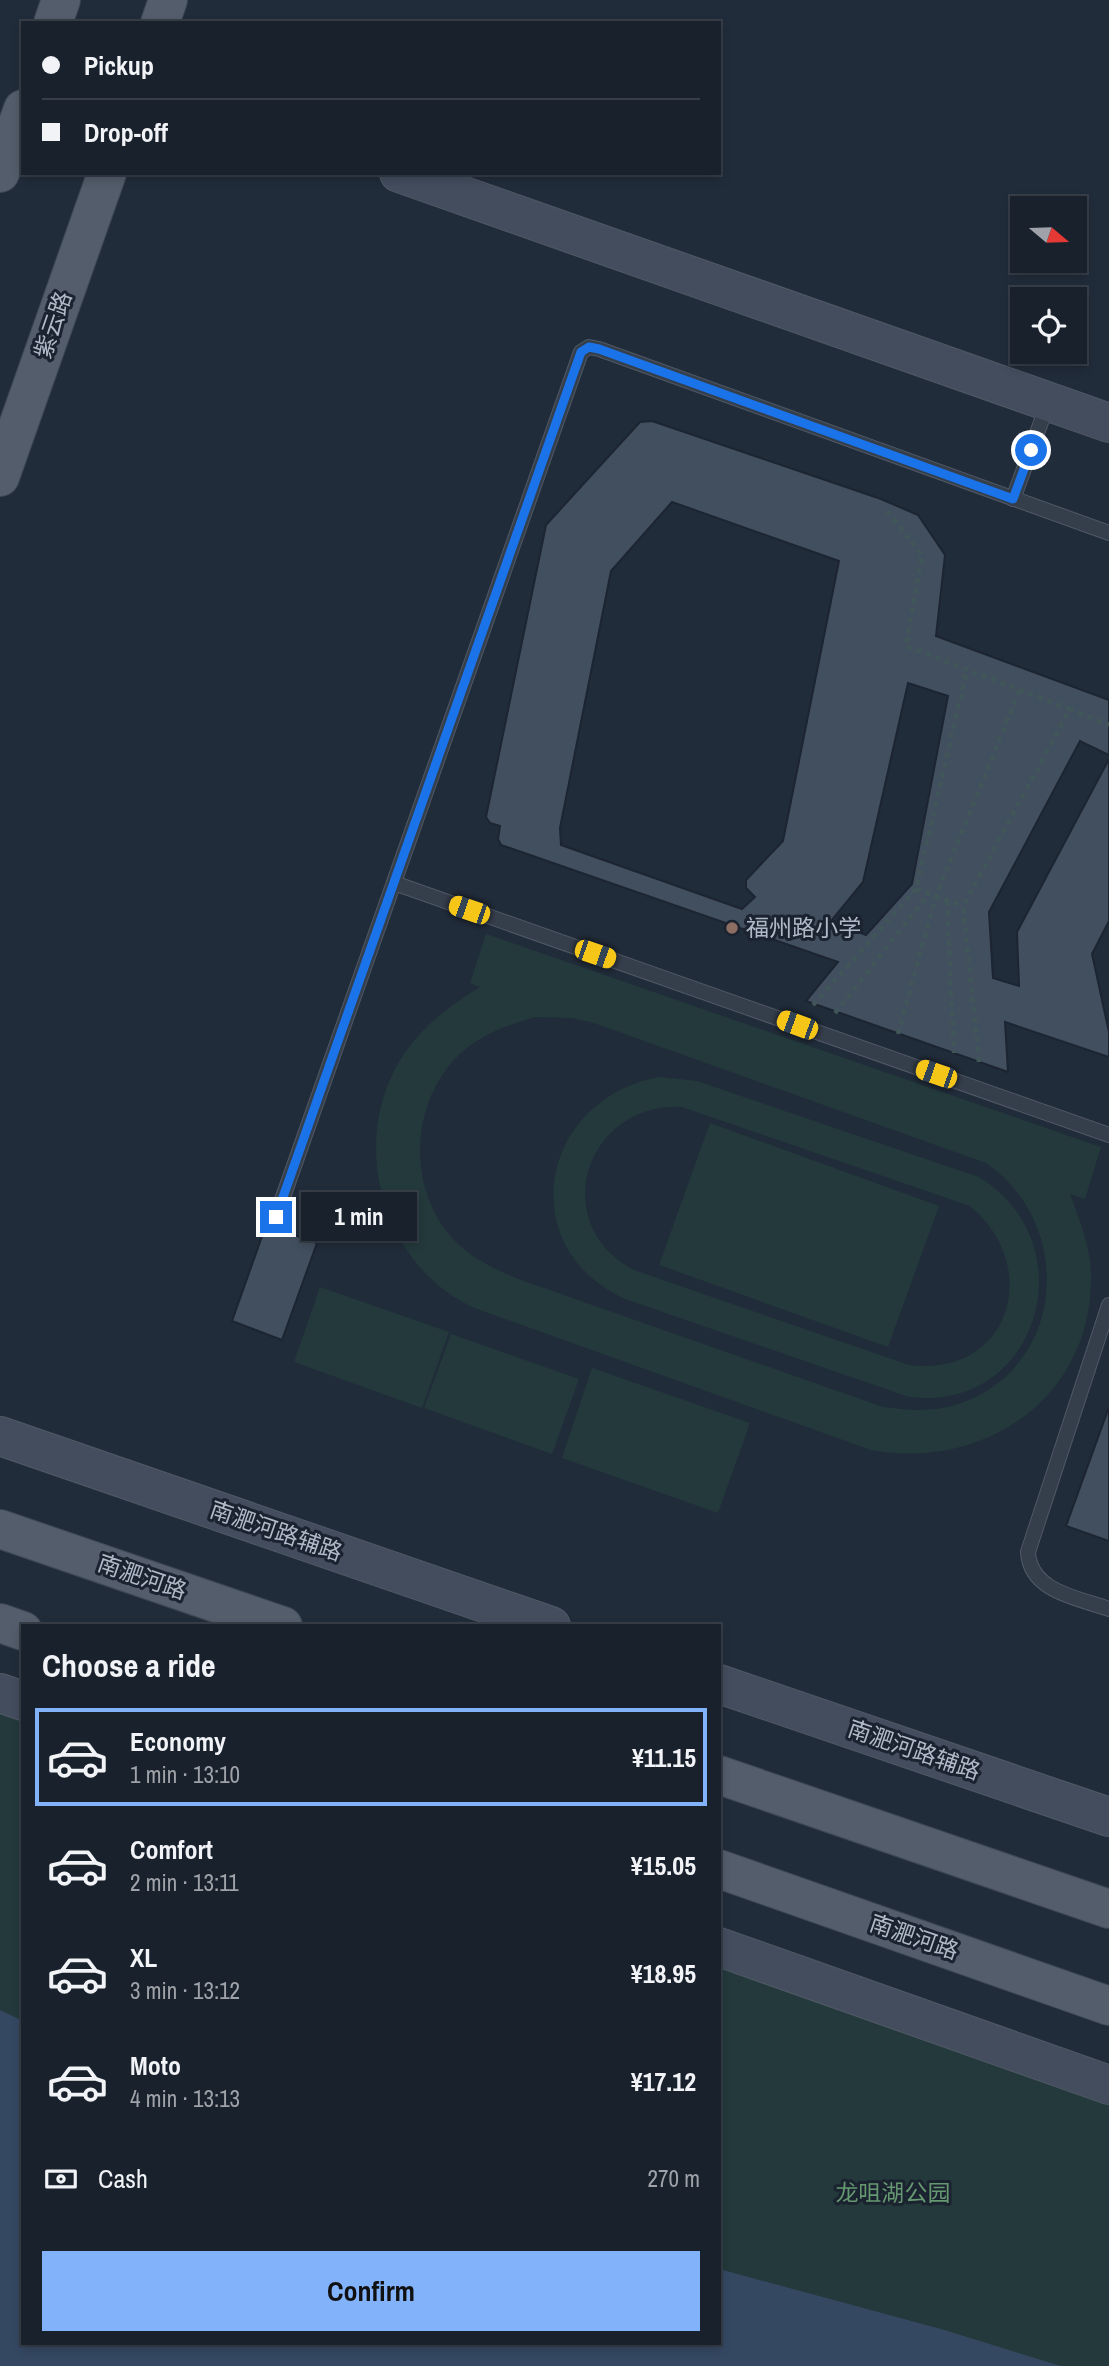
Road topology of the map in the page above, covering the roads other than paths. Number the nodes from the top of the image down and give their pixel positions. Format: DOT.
graph roads {
  1 [pos="61,0"];
  2 [pos="167,0"];
  3 [pos="54,21"];
  4 [pos="160,21"];
  5 [pos="21,114"];
  6 [pos="0,173"];
  7 [pos="106,175"];
  8 [pos="405,175"];
  9 [pos="1048,402"];
  10 [pos="1109,424"];
  11 [pos="0,477"];
  12 [pos="1013,499"];
  13 [pos="1109,533"];
  14 [pos="394,883"];
  15 [pos="1109,1135"];
  16 [pos="276,1217"];
  17 [pos="1109,1305"];
  18 [pos="0,1436"];
  19 [pos="0,1529"];
  20 [pos="1109,1609"];
  21 [pos="0,1623"];
  22 [pos="278,1624"];
  23 [pos="545,1624"];
  24 [pos="21,1630"];
  25 [pos="721,1685"];
  26 [pos="0,1693"];
  27 [pos="21,1700"];
  28 [pos="721,1776"];
  29 [pos="1109,1818"];
  30 [pos="721,1870"];
  31 [pos="1109,1909"];
  32 [pos="721,1948"];
  33 [pos="1109,2006"];
  34 [pos="1109,2085"];
  1 -- 3 [label="main road"];
  2 -- 4 [label="main road"];
  5 -- 6 [label="main road"];
  7 -- 11 [label="main road, 紫云路"];
  8 -- 9 [label="street"];
  9 -- 10 [label="street"];
  9 -- 12 [label="lane"];
  12 -- 13 [label="lane"];
  12 -- 14 [label="lane"];
  14 -- 15 [label="lane"];
  14 -- 16 [label="lane"];
  17 -- 20 [label="lane"];
  18 -- 23 [label="street, 南淝河路辅路"];
  19 -- 22 [label="main road, 南淝河路"];
  21 -- 24 [label="main road"];
  25 -- 29 [label="street, 南淝河路辅路"];
  26 -- 27 [label="street"];
  28 -- 31 [label="main road"];
  30 -- 33 [label="main road, 南淝河路"];
  32 -- 34 [label="street"];
}
